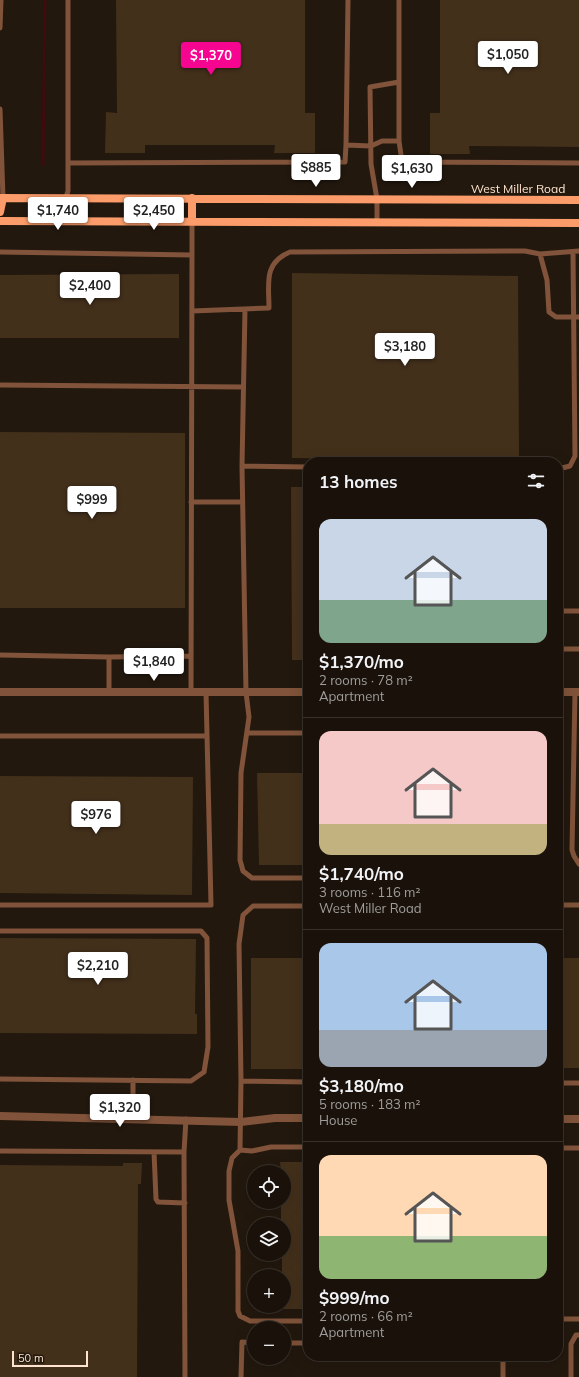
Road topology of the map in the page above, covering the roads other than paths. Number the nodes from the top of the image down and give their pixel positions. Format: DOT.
graph roads {
  1 [pos="1,0"];
  2 [pos="68,0"];
  3 [pos="348,0"];
  4 [pos="399,0"];
  5 [pos="0,28"];
  6 [pos="399,82"];
  7 [pos="0,109"];
  8 [pos="399,141"];
  9 [pos="346,144"];
  10 [pos="370,146"];
  11 [pos="68,163"];
  12 [pos="579,163"];
  13 [pos="66,197"];
  14 [pos="1,198"];
  15 [pos="192,198"];
  16 [pos="377,199"];
  17 [pos="579,200"];
  18 [pos="0,212"];
  19 [pos="0,221"];
  20 [pos="192,221"];
  21 [pos="377,222"];
  22 [pos="579,223"];
  23 [pos="579,251"];
  24 [pos="0,252"];
  25 [pos="573,252"];
  26 [pos="540,254"];
  27 [pos="192,255"];
  28 [pos="245,309"];
  29 [pos="192,311"];
  30 [pos="576,317"];
  31 [pos="0,385"];
  32 [pos="192,387"];
  33 [pos="244,387"];
  34 [pos="577,388"];
  35 [pos="242,466"];
  36 [pos="303,467"];
  37 [pos="563,468"];
  38 [pos="192,502"];
  39 [pos="242,502"];
  40 [pos="563,611"];
  41 [pos="579,611"];
  42 [pos="563,649"];
  43 [pos="579,649"];
  44 [pos="0,655"];
  45 [pos="191,656"];
  46 [pos="109,657"];
  47 [pos="0,692"];
  48 [pos="109,692"];
  49 [pos="191,692"];
  50 [pos="206,692"];
  51 [pos="246,692"];
  52 [pos="303,692"];
  53 [pos="563,692"];
  54 [pos="577,692"];
  55 [pos="248,733"];
  56 [pos="303,733"];
  57 [pos="0,736"];
  58 [pos="207,736"];
  59 [pos="577,756"];
  60 [pos="579,864"];
  61 [pos="303,878"];
  62 [pos="0,905"];
  63 [pos="563,905"];
  64 [pos="579,905"];
  65 [pos="303,906"];
  66 [pos="0,930"];
  67 [pos="0,1079"];
  68 [pos="133,1080"];
  69 [pos="241,1081"];
  70 [pos="303,1082"];
  71 [pos="563,1083"];
  72 [pos="579,1083"];
  73 [pos="0,1116"];
  74 [pos="133,1118"];
  75 [pos="303,1118"];
  76 [pos="563,1119"];
  77 [pos="579,1119"];
  78 [pos="186,1120"];
  79 [pos="241,1122"];
  80 [pos="303,1147"];
  81 [pos="563,1148"];
  82 [pos="579,1148"];
  83 [pos="240,1150"];
  84 [pos="0,1151"];
  85 [pos="154,1152"];
  86 [pos="184,1152"];
  87 [pos="186,1203"];
  88 [pos="563,1319"];
  89 [pos="303,1320"];
  90 [pos="579,1320"];
  91 [pos="579,1334"];
  92 [pos="247,1342"];
  93 [pos="291,1343"];
  94 [pos="303,1343"];
  95 [pos="503,1361"];
  96 [pos="185,1377"];
  97 [pos="241,1377"];
  98 [pos="503,1377"];
  99 [pos="571,1377"];
  1 -- 5 [label="lane"];
  2 -- 11 [label="lane"];
  3 -- 9 [label="lane"];
  4 -- 6 [label="lane"];
  6 -- 8 [label="lane"];
  6 -- 10 [label="lane"];
  7 -- 14 [label="lane"];
  8 -- 10 [label="lane"];
  8 -- 12 [label="lane"];
  9 -- 10 [label="lane"];
  9 -- 11 [label="lane"];
  10 -- 16 [label="lane"];
  11 -- 13 [label="lane"];
  13 -- 14 [label="main road, West Miller Road"];
  13 -- 15 [label="main road, West Miller Road"];
  14 -- 18 [label="main road"];
  15 -- 16 [label="main road, West Miller Road"];
  15 -- 20 [label="main road"];
  16 -- 17 [label="main road, West Miller Road"];
  16 -- 21 [label="lane"];
  19 -- 20 [label="main road"];
  20 -- 21 [label="main road"];
  20 -- 27 [label="lane"];
  21 -- 22 [label="main road"];
  23 -- 25 [label="lane"];
  24 -- 27 [label="lane"];
  25 -- 26 [label="lane"];
  25 -- 30 [label="lane"];
  26 -- 28 [label="lane"];
  26 -- 30 [label="lane"];
  27 -- 29 [label="lane"];
  28 -- 29 [label="lane"];
  28 -- 33 [label="lane"];
  29 -- 32 [label="lane"];
  30 -- 34 [label="lane"];
  31 -- 32 [label="lane"];
  32 -- 33 [label="lane"];
  32 -- 38 [label="lane"];
  33 -- 35 [label="lane"];
  34 -- 37 [label="lane"];
  35 -- 36 [label="lane"];
  35 -- 39 [label="lane"];
  38 -- 39 [label="lane"];
  38 -- 45 [label="lane"];
  39 -- 51 [label="lane"];
  40 -- 41 [label="lane"];
  42 -- 43 [label="lane"];
  44 -- 46 [label="lane"];
  45 -- 46 [label="lane"];
  45 -- 49 [label="lane"];
  46 -- 48 [label="lane"];
  47 -- 48 [label="street"];
  48 -- 49 [label="street"];
  49 -- 50 [label="street"];
  50 -- 51 [label="street"];
  50 -- 58 [label="lane"];
  51 -- 52 [label="street"];
  51 -- 55 [label="lane"];
  53 -- 54 [label="street"];
  54 -- 59 [label="lane"];
  55 -- 56 [label="lane"];
  55 -- 61 [label="lane"];
  57 -- 58 [label="lane"];
  58 -- 62 [label="lane"];
  59 -- 60 [label="lane"];
  63 -- 64 [label="lane"];
  65 -- 69 [label="lane"];
  66 -- 68 [label="lane"];
  67 -- 68 [label="lane"];
  68 -- 74 [label="lane"];
  69 -- 70 [label="lane"];
  69 -- 79 [label="lane"];
  71 -- 72 [label="lane"];
  73 -- 74 [label="street"];
  74 -- 78 [label="street"];
  75 -- 79 [label="street"];
  76 -- 77 [label="street"];
  78 -- 79 [label="street"];
  78 -- 86 [label="lane"];
  79 -- 83 [label="lane"];
  80 -- 83 [label="lane"];
  81 -- 82 [label="lane"];
  83 -- 89 [label="lane"];
  84 -- 85 [label="lane"];
  85 -- 86 [label="lane"];
  85 -- 87 [label="lane"];
  86 -- 87 [label="lane"];
  87 -- 96 [label="lane"];
  88 -- 90 [label="lane"];
  91 -- 99 [label="lane"];
  92 -- 97 [label="lane"];
  93 -- 94 [label="lane"];
  95 -- 98 [label="lane"];
}
